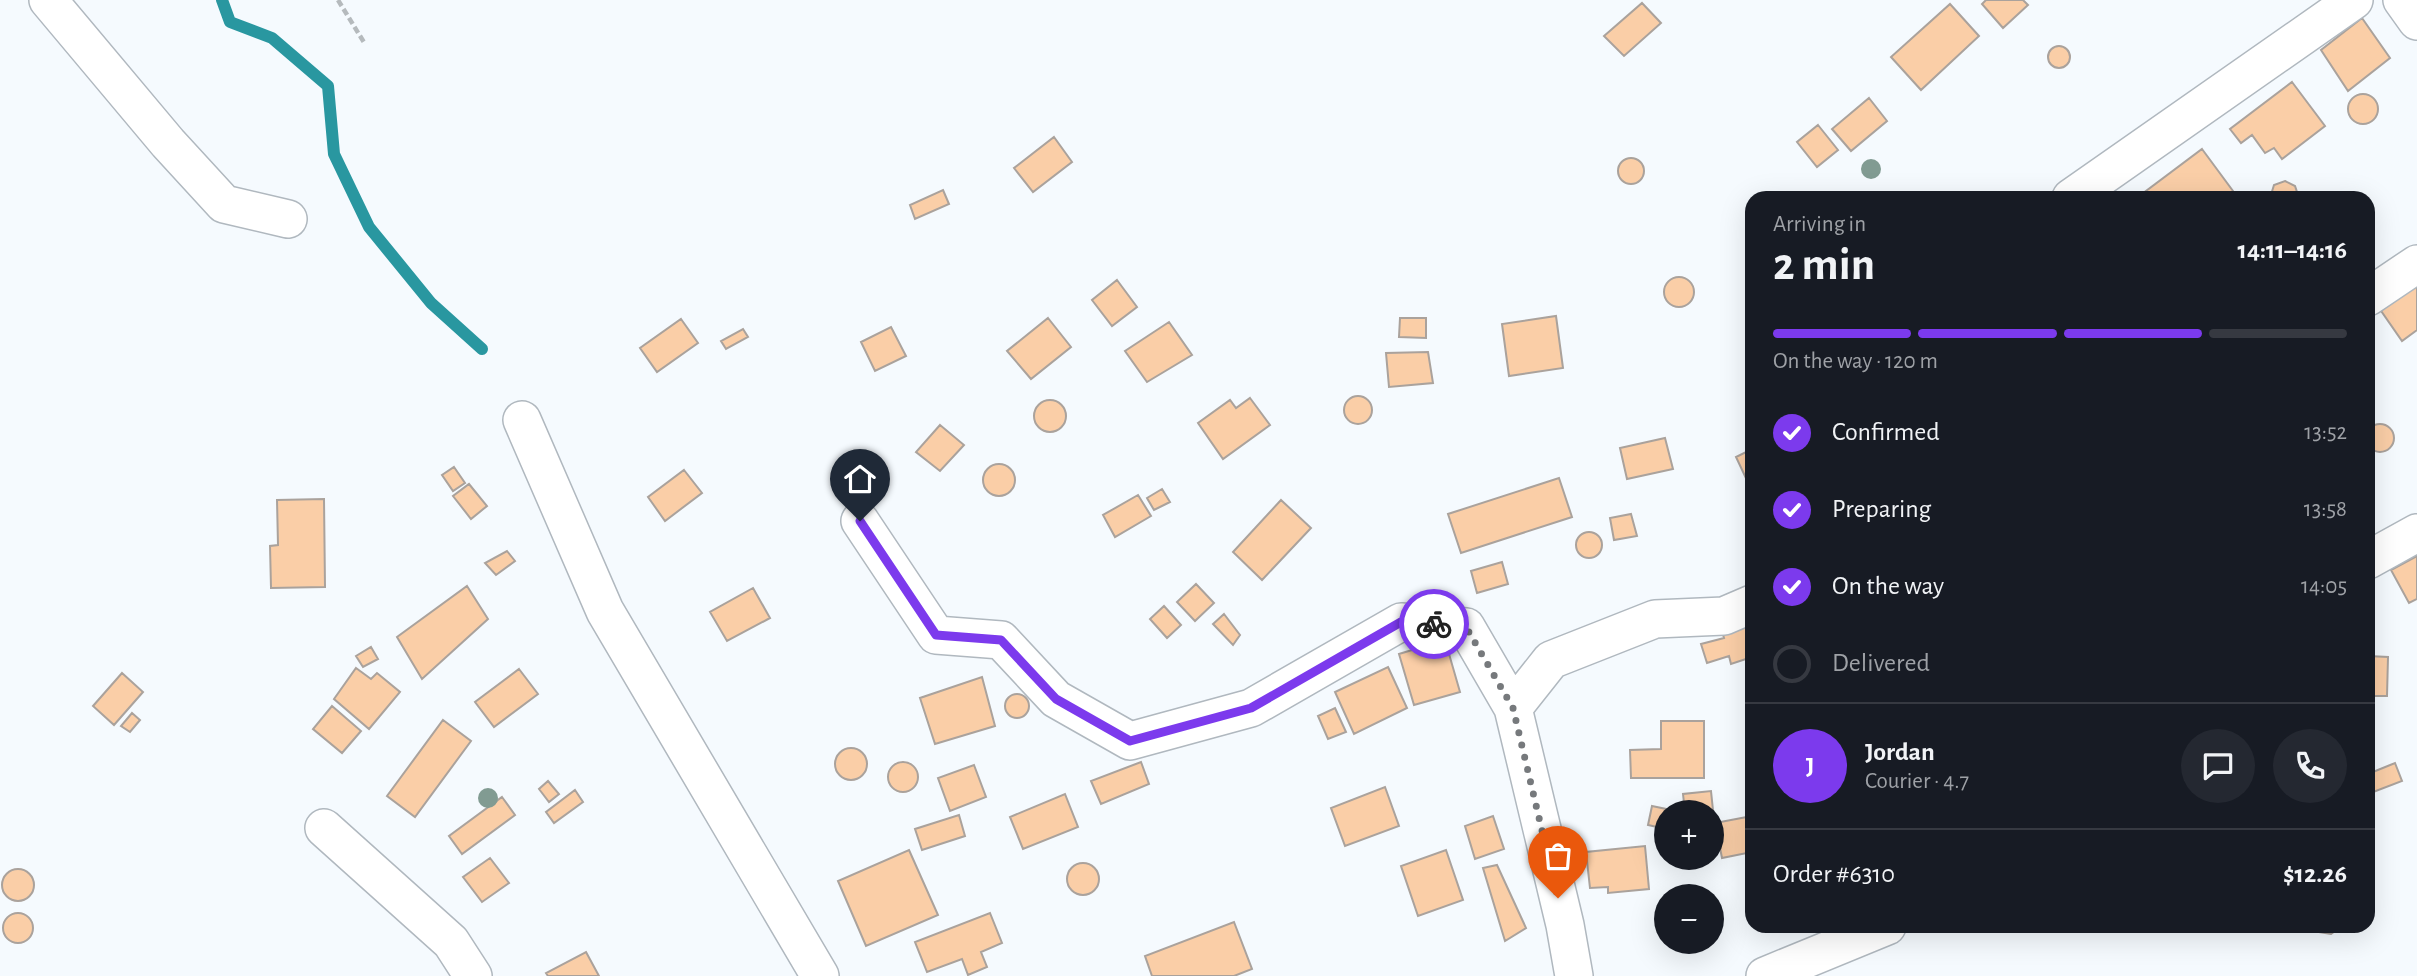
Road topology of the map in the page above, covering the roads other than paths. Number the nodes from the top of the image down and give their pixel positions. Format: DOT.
graph roads {
  1 [pos="48,0"];
  2 [pos="2354,0"];
  3 [pos="2402,0"];
  4 [pos="2417,21"];
  5 [pos="2081,191"];
  6 [pos="288,219"];
  7 [pos="2417,264"];
  8 [pos="2375,292"];
  9 [pos="522,420"];
  10 [pos="860,521"];
  11 [pos="2417,533"];
  12 [pos="2375,556"];
  13 [pos="1745,607"];
  14 [pos="1513,708"];
  15 [pos="324,828"];
  16 [pos="1870,933"];
  17 [pos="473,976"];
  18 [pos="820,976"];
  19 [pos="1574,976"];
  20 [pos="1765,976"];
  1 -- 6 [label="street"];
  2 -- 5 [label="street"];
  3 -- 4 [label="street"];
  7 -- 8 [label="street"];
  9 -- 18 [label="street"];
  10 -- 14 [label="street"];
  11 -- 12 [label="street"];
  13 -- 14 [label="street"];
  14 -- 19 [label="street"];
  15 -- 17 [label="street"];
  16 -- 20 [label="street"];
}
